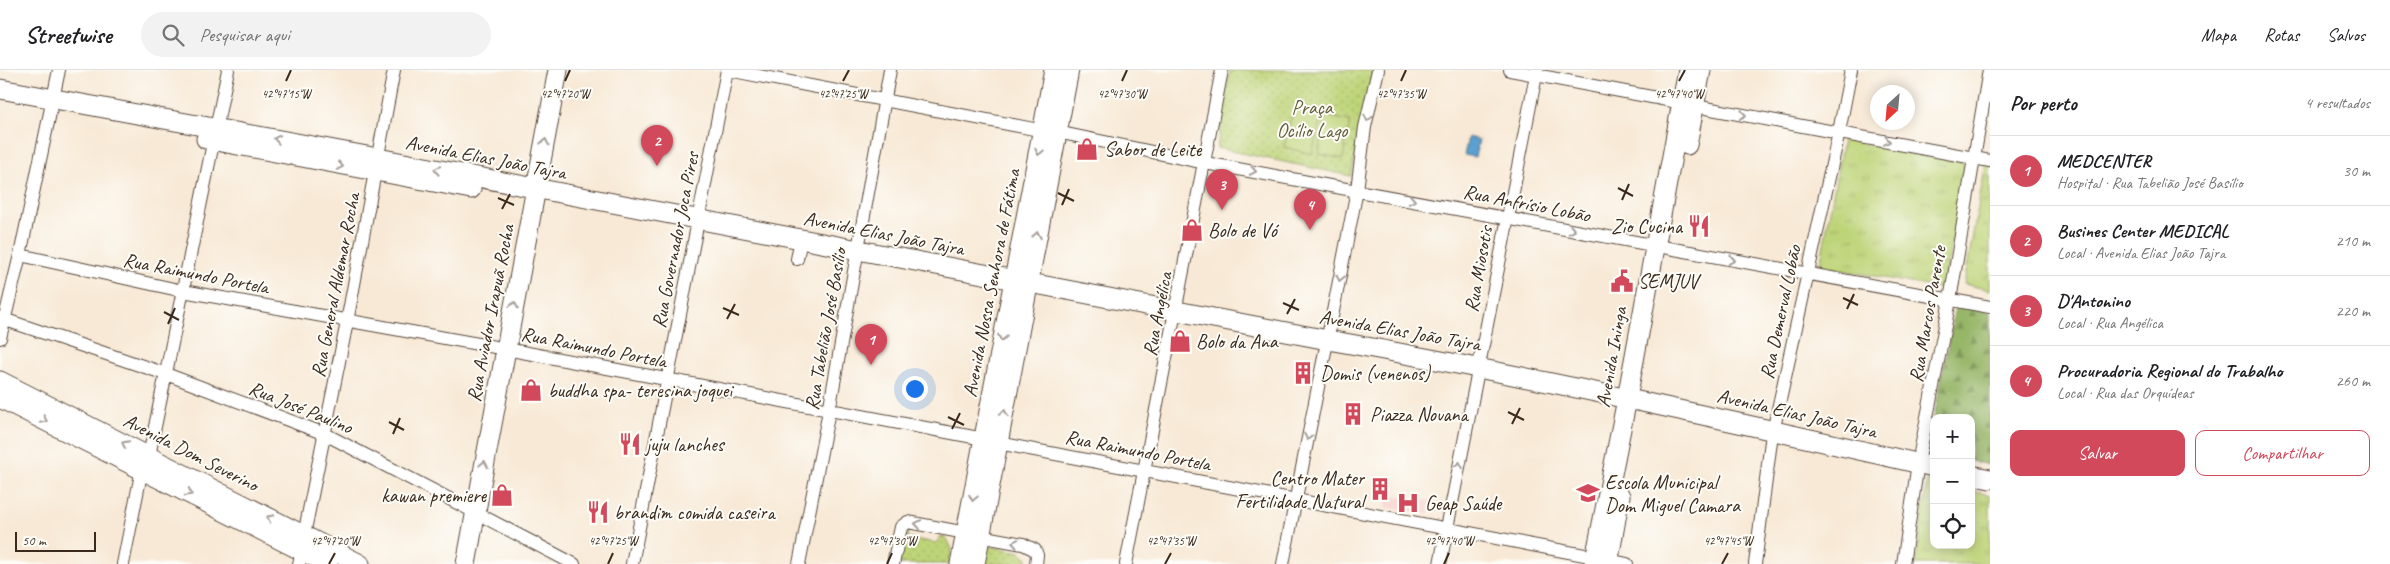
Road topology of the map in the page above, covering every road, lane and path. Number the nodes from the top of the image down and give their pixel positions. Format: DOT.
graph roads {
  1 [pos="59,70"];
  2 [pos="228,70"];
  3 [pos="394,70"];
  4 [pos="558,70"];
  5 [pos="727,70"];
  6 [pos="890,70"];
  7 [pos="1054,70"];
  8 [pos="1068,70"];
  9 [pos="1222,70"];
  10 [pos="1378,70"];
  11 [pos="1510,70"];
  12 [pos="1688,70"];
  13 [pos="1701,70"];
  14 [pos="1851,70"];
  15 [pos="1989,70"];
  16 [pos="1536,72"];
  17 [pos="0,88"];
  18 [pos="0,101"];
  19 [pos="884,101"];
  20 [pos="1689,104"];
  21 [pos="53,105"];
  22 [pos="1050,131"];
  23 [pos="1839,132"];
  24 [pos="215,134"];
  25 [pos="1973,158"];
  26 [pos="1990,161"];
  27 [pos="1204,163"];
  28 [pos="376,165"];
  29 [pos="1357,190"];
  30 [pos="535,195"];
  31 [pos="1506,218"];
  32 [pos="698,226"];
  33 [pos="1660,248"];
  34 [pos="20,255"];
  35 [pos="856,255"];
  36 [pos="1808,274"];
  37 [pos="1020,287"];
  38 [pos="182,291"];
  39 [pos="1950,300"];
  40 [pos="1990,307"];
  41 [pos="1176,316"];
  42 [pos="2,318"];
  43 [pos="347,322"];
  44 [pos="0,338"];
  45 [pos="1326,346"];
  46 [pos="506,349"];
  47 [pos="1478,373"];
  48 [pos="166,374"];
  49 [pos="0,381"];
  50 [pos="666,381"];
  51 [pos="0,398"];
  52 [pos="1631,404"];
  53 [pos="829,411"];
  54 [pos="325,434"];
  55 [pos="1772,436"];
  56 [pos="991,441"];
  57 [pos="146,462"];
  58 [pos="1146,471"];
  59 [pos="1926,471"];
  60 [pos="1975,476"];
  61 [pos="1990,479"];
  62 [pos="1975,488"];
  63 [pos="1990,491"];
  64 [pos="1295,499"];
  65 [pos="475,513"];
  66 [pos="1447,529"];
  67 [pos="973,534"];
  68 [pos="302,550"];
  69 [pos="1607,562"];
  70 [pos="124,564"];
  71 [pos="328,564"];
  72 [pos="360,564"];
  73 [pos="466,564"];
  74 [pos="574,564"];
  75 [pos="632,564"];
  76 [pos="799,564"];
  77 [pos="893,564"];
  78 [pos="960,564"];
  79 [pos="975,564"];
  80 [pos="1036,564"];
  81 [pos="1126,564"];
  82 [pos="1283,564"];
  83 [pos="1440,564"];
  84 [pos="1755,564"];
  85 [pos="1903,564"];
  1 -- 21 [label="street"];
  2 -- 24 [label="street"];
  3 -- 28 [label="street, Rua General Aldemar Rocha"];
  30 -- 4 [label="street, Rua Aviador Irapuã Rocha, one-way"];
  5 -- 19 [label="street, Rua Anfrísio Lobão"];
  5 -- 32 [label="street, Rua Governador Joca Pires"];
  6 -- 19 [label="street, Rua Tabelião José Basílio"];
  7 -- 22 [label="street, Avenida Nossa Senhora de Fátima"];
  8 -- 22 [label="street, Avenida Nossa Senhora de Fátima"];
  9 -- 27 [label="street, Rua Angélica"];
  10 -- 29 [label="street, one-way"];
  11 -- 16 [label="street"];
  12 -- 20 [label="street, Avenida Ininga"];
  13 -- 20 [label="street, Avenida Ininga"];
  14 -- 23 [label="street, Rua Demerval Lobão"];
  15 -- 25 [label="street, Rua Marcos Parente"];
  16 -- 20 [label="street"];
  16 -- 31 [label="street, Rua Miosotis"];
  17 -- 21 [label="street, Avenida Elias João Tajra"];
  18 -- 21 [label="street, Avenida Elias João Tajra"];
  19 -- 22 [label="street, Rua Anfrísio Lobão"];
  19 -- 35 [label="street, Rua Tabelião José Basílio"];
  20 -- 23 [label="street, one-way"];
  20 -- 33 [label="street, Avenida Ininga"];
  21 -- 24 [label="street, Avenida Elias João Tajra"];
  21 -- 34 [label="street"];
  22 -- 27 [label="street, Rua Anfrísio Lobão"];
  22 -- 37 [label="street, Avenida Nossa Senhora de Fátima"];
  23 -- 25 [label="street, one-way"];
  23 -- 36 [label="street, Rua Demerval Lobão"];
  24 -- 28 [label="street, Avenida Elias João Tajra"];
  24 -- 38 [label="street"];
  25 -- 26 [label="street"];
  25 -- 39 [label="street, Rua Marcos Parente"];
  27 -- 29 [label="street, Rua Anfrísio Lobão, one-way"];
  27 -- 41 [label="street, Rua Angélica"];
  28 -- 30 [label="street, Avenida Elias João Tajra"];
  28 -- 43 [label="street, Rua General Aldemar Rocha"];
  29 -- 31 [label="street, Rua Anfrísio Lobão, one-way"];
  29 -- 45 [label="street, one-way"];
  30 -- 32 [label="street, Avenida Elias João Tajra"];
  46 -- 30 [label="street, Rua Aviador Irapuã Rocha, one-way"];
  31 -- 33 [label="street, Rua Anfrísio Lobão, one-way"];
  31 -- 47 [label="street, Rua Miosotis"];
  32 -- 35 [label="street, Avenida Elias João Tajra"];
  32 -- 35 [label="street, Avenida Elias João Tajra"];
  32 -- 50 [label="street, Rua Governador Joca Pires"];
  33 -- 36 [label="street, Rua Anfrísio Lobão, one-way"];
  33 -- 52 [label="street, Avenida Ininga"];
  34 -- 38 [label="street, Rua Raimundo Portela"];
  34 -- 42 [label="street"];
  35 -- 37 [label="street, Avenida Elias João Tajra"];
  35 -- 53 [label="street, Rua Tabelião José Basílio"];
  36 -- 39 [label="street, Rua Anfrísio Lobão"];
  36 -- 55 [label="street, Rua Demerval Lobão"];
  37 -- 41 [label="street, Avenida Elias João Tajra"];
  37 -- 56 [label="street, Avenida Nossa Senhora de Fátima"];
  38 -- 43 [label="street, Rua Raimundo Portela"];
  38 -- 48 [label="street"];
  39 -- 40 [label="street, Rua Anfrísio Lobão"];
  39 -- 59 [label="street, Rua Marcos Parente"];
  41 -- 45 [label="street, Avenida Elias João Tajra"];
  41 -- 58 [label="street, Rua Angélica"];
  42 -- 44 [label="street"];
  42 -- 48 [label="street, Rua José Paulino"];
  43 -- 46 [label="street, Rua Raimundo Portela"];
  43 -- 54 [label="street, Rua General Aldemar Rocha"];
  45 -- 47 [label="street, Avenida Elias João Tajra"];
  45 -- 64 [label="street, one-way"];
  46 -- 50 [label="street, Rua Raimundo Portela"];
  65 -- 46 [label="street, Rua Aviador Irapuã Rocha, one-way"];
  47 -- 52 [label="street, Avenida Elias João Tajra"];
  66 -- 47 [label="street, Rua Miosotis, one-way"];
  48 -- 54 [label="street, Rua José Paulino"];
  48 -- 57 [label="street"];
  57 -- 49 [label="street, Avenida Dom Severino, one-way"];
  50 -- 53 [label="street, Rua Raimundo Portela"];
  50 -- 75 [label="street, Rua Governador Joca Pires"];
  51 -- 57 [label="street, Avenida Dom Severino, one-way"];
  52 -- 55 [label="street, Avenida Elias João Tajra"];
  52 -- 69 [label="street, Avenida Ininga"];
  53 -- 56 [label="street, Rua Raimundo Portela"];
  53 -- 76 [label="street, Rua Tabelião José Basílio"];
  54 -- 65 [label="street, Rua José Paulino"];
  54 -- 68 [label="street, Rua General Aldemar Rocha"];
  55 -- 59 [label="street, Avenida Elias João Tajra"];
  55 -- 84 [label="street, Rua Demerval Lobão"];
  56 -- 58 [label="street, Rua Raimundo Portela"];
  56 -- 67 [label="street, Avenida Nossa Senhora de Fátima"];
  57 -- 68 [label="street, Avenida Dom Severino"];
  57 -- 70 [label="street"];
  58 -- 64 [label="street, Rua Raimundo Portela"];
  58 -- 81 [label="street, Rua Angélica"];
  59 -- 85 [label="street, Rua Marcos Parente"];
  60 -- 61 [label="street"];
  62 -- 63 [label="street"];
  64 -- 66 [label="street, Rua Raimundo Portela"];
  64 -- 82 [label="street"];
  65 -- 73 [label="street, Rua Aviador Irapuã Rocha"];
  65 -- 74 [label="street, Rua José Paulino"];
  66 -- 69 [label="street, Rua Raimundo Portela"];
  66 -- 83 [label="street, Rua Miosotis"];
  67 -- 77 [label="street, one-way"];
  67 -- 78 [label="street, Avenida Nossa Senhora de Fátima"];
  67 -- 79 [label="street, Avenida Nossa Senhora de Fátima"];
  80 -- 67 [label="street, one-way"];
  68 -- 71 [label="street, Avenida Dom Severino"];
  68 -- 72 [label="street, Avenida Dom Severino"];
}
